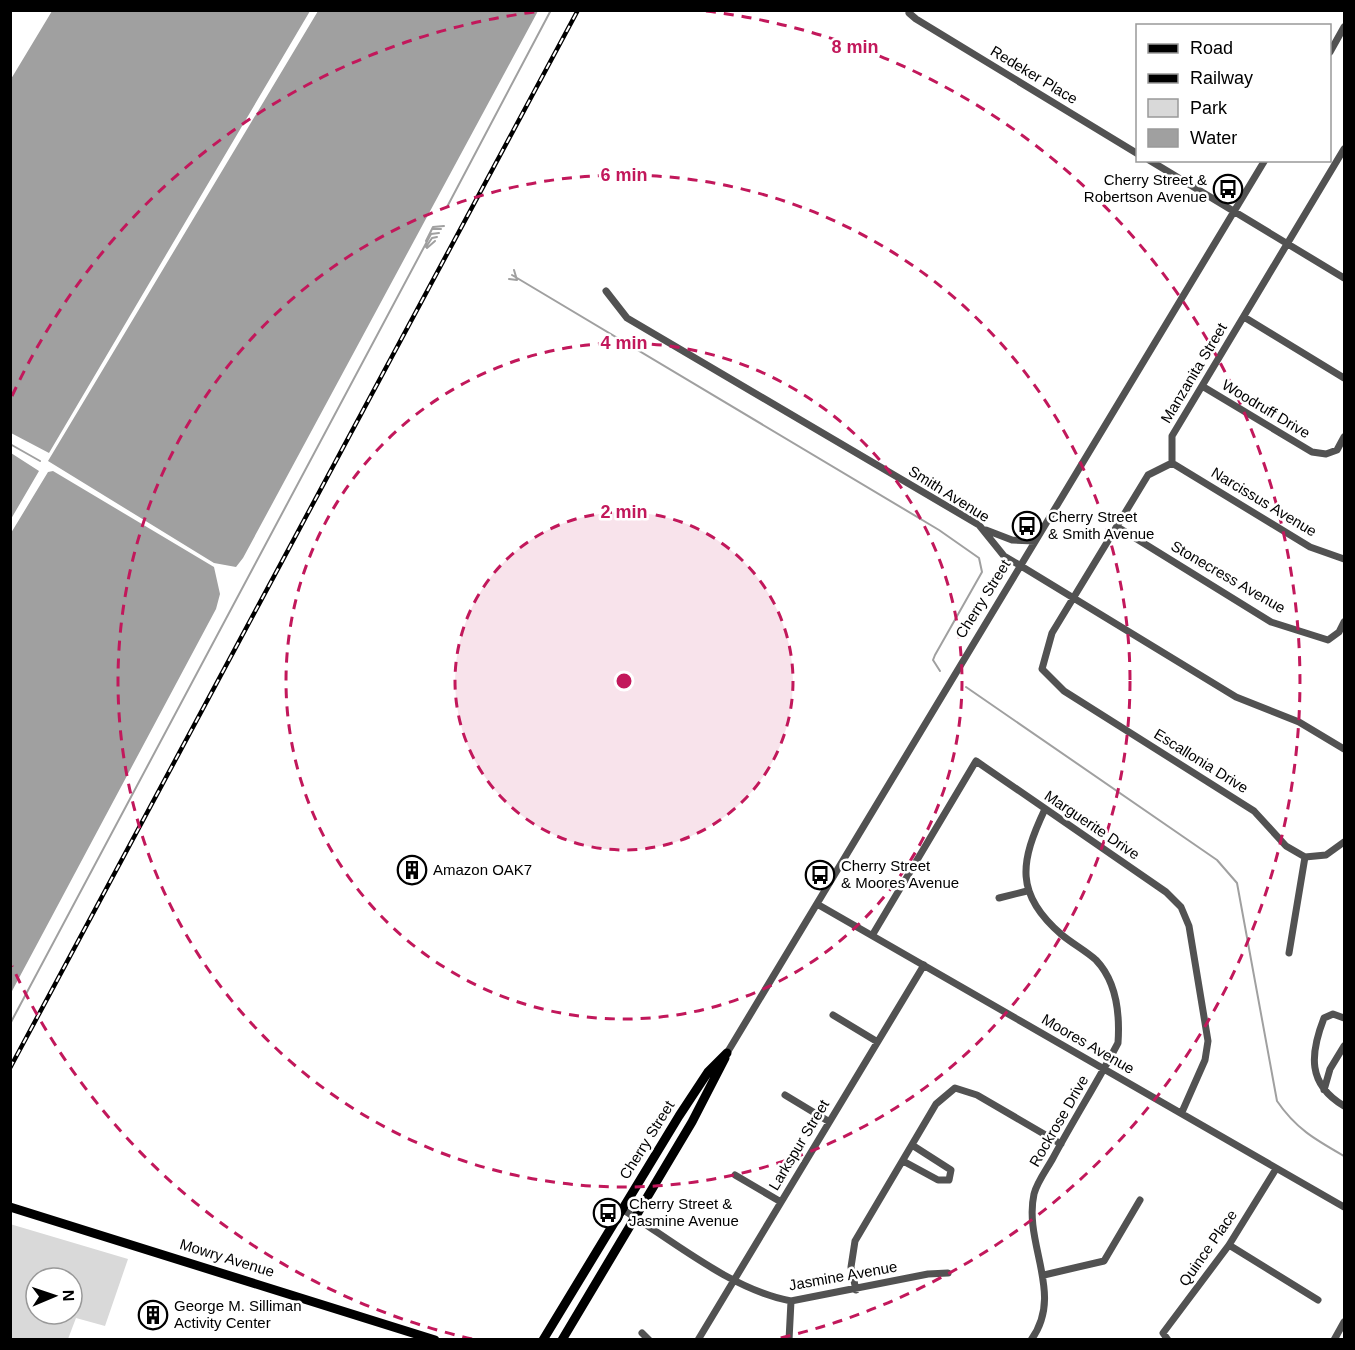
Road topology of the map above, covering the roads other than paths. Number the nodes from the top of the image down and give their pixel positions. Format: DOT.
graph roads {
  1 [pos="909,13"];
  2 [pos="1344,27"];
  3 [pos="1331,49"];
  4 [pos="1344,149"];
  5 [pos="1136,153"];
  6 [pos="1152,162"];
  7 [pos="1264,162"];
  8 [pos="1234,212"];
  9 [pos="1287,244"];
  10 [pos="1344,278"];
  11 [pos="606,291"];
  12 [pos="1244,317"];
  13 [pos="1344,378"];
  14 [pos="1202,386"];
  15 [pos="1344,437"];
  16 [pos="1172,463"];
  17 [pos="1119,528"];
  18 [pos="985,529"];
  19 [pos="1035,541"];
  20 [pos="1344,559"];
  21 [pos="1021,566"];
  22 [pos="1074,599"];
  23 [pos="1344,622"];
  24 [pos="1343,746"];
  25 [pos="1045,809"];
  26 [pos="1344,842"];
  27 [pos="1305,856"];
  28 [pos="1027,891"];
  29 [pos="999,898"];
  30 [pos="817,904"];
  31 [pos="873,934"];
  32 [pos="1289,952"];
  33 [pos="924,965"];
  34 [pos="832,1015"];
  35 [pos="1344,1018"];
  36 [pos="876,1041"];
  37 [pos="1344,1046"];
  38 [pos="727,1053"];
  39 [pos="1104,1069"];
  40 [pos="1324,1090"];
  41 [pos="785,1095"];
  42 [pos="1344,1106"];
  43 [pos="1182,1112"];
  44 [pos="828,1121"];
  45 [pos="1060,1144"];
  46 [pos="912,1145"];
  47 [pos="903,1161"];
  48 [pos="1276,1169"];
  49 [pos="735,1175"];
  50 [pos="1140,1200"];
  51 [pos="781,1202"];
  52 [pos="10,1207"];
  53 [pos="1344,1207"];
  54 [pos="622,1209"];
  55 [pos="635,1217"];
  56 [pos="1229,1245"];
  57 [pos="948,1273"];
  58 [pos="1044,1275"];
  59 [pos="735,1281"];
  60 [pos="856,1290"];
  61 [pos="1318,1300"];
  62 [pos="791,1301"];
  63 [pos="1344,1324"];
  64 [pos="642,1333"];
  65 [pos="435,1340"];
  66 [pos="543,1340"];
  67 [pos="562,1340"];
  68 [pos="649,1340"];
  69 [pos="698,1340"];
  70 [pos="789,1340"];
  71 [pos="1031,1340"];
  72 [pos="1168,1340"];
  73 [pos="1334,1340"];
  1 -- 5 [label="street, Redeker Place"];
  2 -- 3 [label="street"];
  4 -- 9 [label="street, Manzanita Street"];
  6 -- 8 [label="street"];
  7 -- 8 [label="street, Cherry Street"];
  8 -- 9 [label="street"];
  8 -- 19 [label="street, Cherry Street"];
  9 -- 10 [label="street"];
  9 -- 12 [label="street, Manzanita Street"];
  11 -- 18 [label="street, Smith Avenue"];
  12 -- 13 [label="street"];
  12 -- 14 [label="street, Manzanita Street"];
  14 -- 15 [label="street, Woodruff Drive"];
  14 -- 16 [label="street, Manzanita Street"];
  16 -- 17 [label="street"];
  16 -- 20 [label="street, Narcissus Avenue"];
  17 -- 22 [label="street"];
  17 -- 23 [label="street, Stonecress Avenue"];
  18 -- 19 [label="street"];
  18 -- 21 [label="street, Smith Avenue"];
  19 -- 21 [label="street, Cherry Street"];
  21 -- 22 [label="street, Smith Avenue"];
  21 -- 30 [label="street, Cherry Street"];
  22 -- 24 [label="street, Smith Avenue"];
  22 -- 27 [label="street, Escallonia Drive"];
  25 -- 28 [label="street, Rockrose Drive"];
  25 -- 31 [label="street, Marguerite Drive"];
  25 -- 43 [label="street, Marguerite Drive"];
  26 -- 27 [label="street"];
  27 -- 32 [label="street"];
  28 -- 29 [label="street"];
  28 -- 39 [label="street, Rockrose Drive"];
  30 -- 31 [label="street, Moores Avenue"];
  30 -- 38 [label="street, Cherry Street"];
  31 -- 33 [label="street, Moores Avenue"];
  33 -- 36 [label="street, Larkspur Street"];
  33 -- 39 [label="street, Moores Avenue"];
  34 -- 36 [label="street"];
  35 -- 40 [label="street"];
  36 -- 44 [label="street, Larkspur Street"];
  37 -- 40 [label="street"];
  38 -- 54 [label="main road, Cherry Street"];
  38 -- 55 [label="main road, Cherry Street"];
  39 -- 43 [label="street, Moores Avenue"];
  39 -- 45 [label="street, Rockrose Drive"];
  40 -- 42 [label="street"];
  41 -- 44 [label="street"];
  43 -- 48 [label="street, Moores Avenue"];
  44 -- 51 [label="street, Larkspur Street"];
  45 -- 46 [label="street"];
  45 -- 58 [label="street, Rockrose Drive"];
  46 -- 47 [label="street"];
  46 -- 47 [label="street"];
  47 -- 60 [label="street"];
  48 -- 53 [label="street, Moores Avenue"];
  48 -- 56 [label="street, Quince Place"];
  49 -- 51 [label="street"];
  50 -- 58 [label="street"];
  51 -- 59 [label="street, Larkspur Street"];
  52 -- 65 [label="main road, Mowry Avenue"];
  54 -- 55 [label="street, Jasmine Avenue"];
  54 -- 66 [label="main road, Cherry Street"];
  55 -- 59 [label="street, Jasmine Avenue"];
  55 -- 67 [label="main road, Cherry Street"];
  56 -- 61 [label="street"];
  56 -- 72 [label="street, Quince Place"];
  57 -- 60 [label="street, Jasmine Avenue"];
  58 -- 71 [label="street, Rockrose Drive"];
  59 -- 62 [label="street, Jasmine Avenue"];
  59 -- 69 [label="street, Larkspur Street"];
  60 -- 62 [label="street, Jasmine Avenue"];
  62 -- 70 [label="street"];
  63 -- 73 [label="street"];
  64 -- 68 [label="street"];
}
